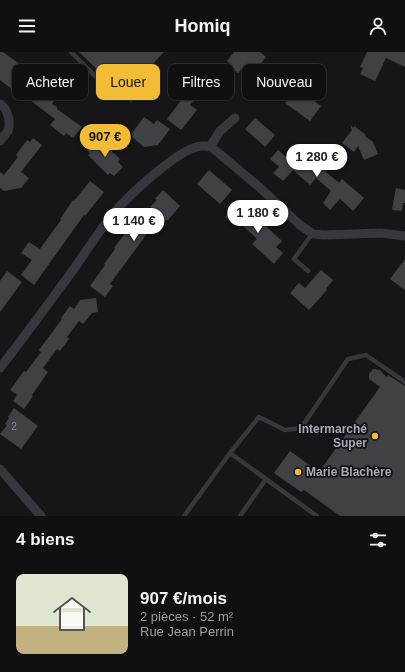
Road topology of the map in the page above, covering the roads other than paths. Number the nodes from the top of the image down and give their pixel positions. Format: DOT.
graph roads {
  1 [pos="71,52"];
  2 [pos="96,77"];
  3 [pos="0,104"];
  4 [pos="235,118"];
  5 [pos="0,142"];
  6 [pos="210,147"];
  7 [pos="313,234"];
  8 [pos="405,236"];
  9 [pos="308,271"];
  10 [pos="0,368"];
  11 [pos="405,382"];
  12 [pos="230,452"];
  13 [pos="0,469"];
  14 [pos="266,479"];
  15 [pos="42,516"];
  16 [pos="184,516"];
  17 [pos="240,516"];
  18 [pos="317,516"];
  1 -- 2 [label="lane"];
  3 -- 5 [label="street"];
  4 -- 6 [label="street"];
  6 -- 7 [label="street"];
  6 -- 10 [label="street"];
  7 -- 8 [label="street"];
  7 -- 9 [label="lane"];
  11 -- 12 [label="lane"];
  12 -- 14 [label="lane"];
  12 -- 16 [label="lane"];
  13 -- 15 [label="street"];
  14 -- 17 [label="lane"];
  14 -- 18 [label="lane"];
}
